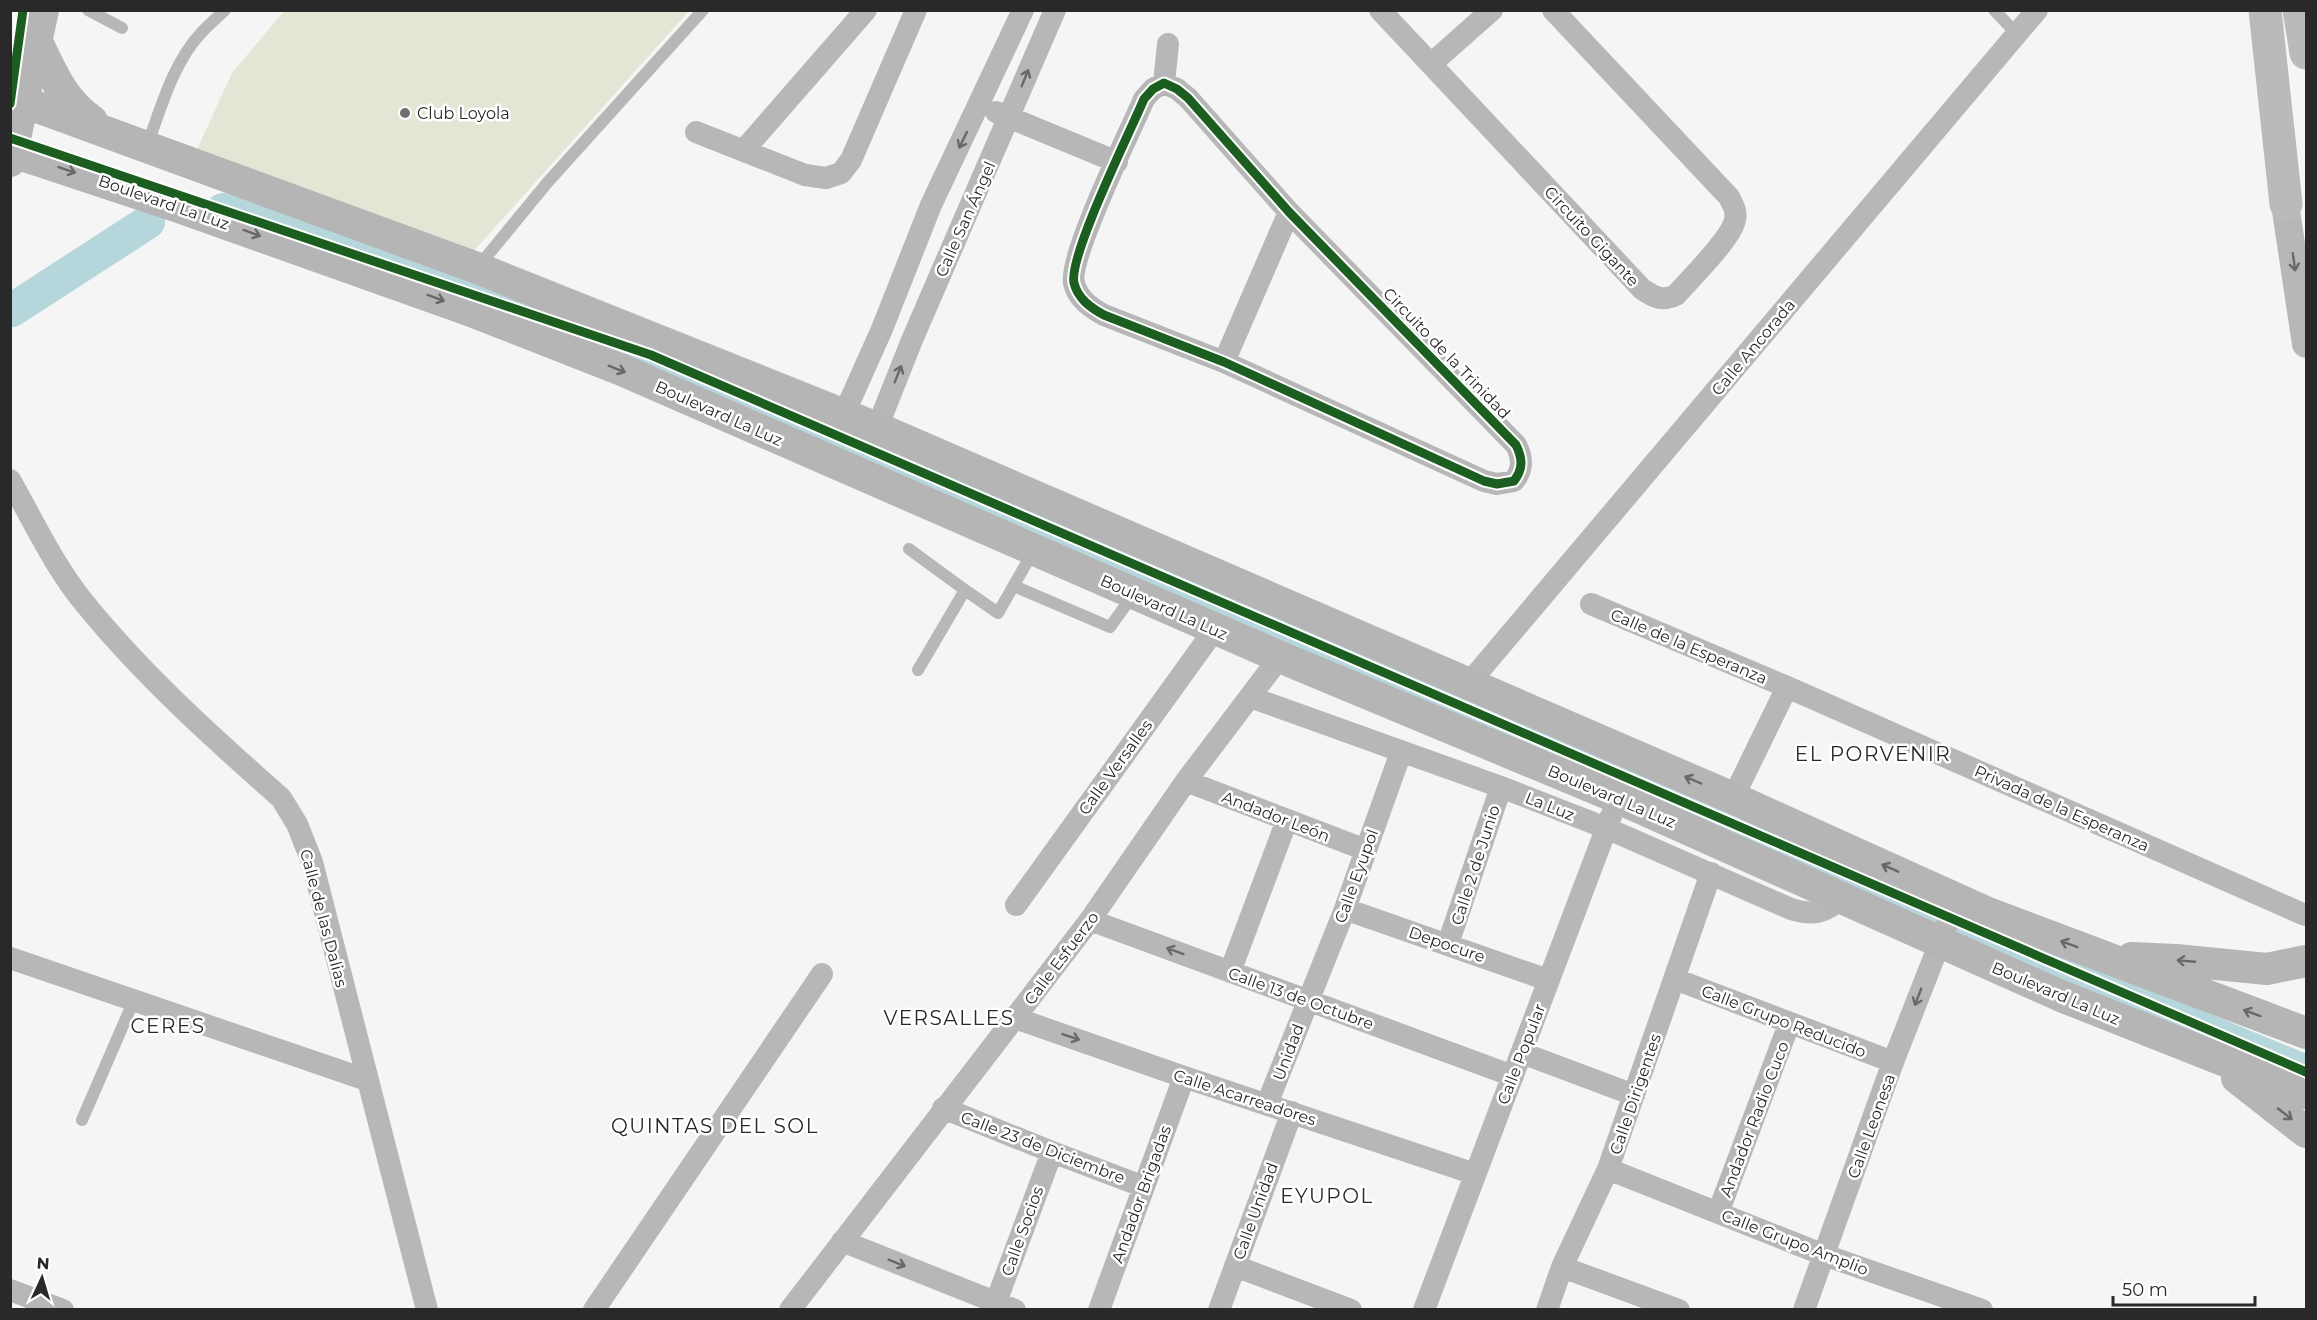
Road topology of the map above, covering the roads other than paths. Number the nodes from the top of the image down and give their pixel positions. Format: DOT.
graph roads {
  1 [pos="43,10"];
  2 [pos="88,10"];
  3 [pos="225,10"];
  4 [pos="703,10"];
  5 [pos="866,10"];
  6 [pos="916,10"];
  7 [pos="1023,10"];
  8 [pos="1029,10"];
  9 [pos="1380,10"];
  10 [pos="1492,10"];
  11 [pos="1553,10"];
  12 [pos="1994,10"];
  13 [pos="2037,10"];
  14 [pos="2250,10"];
  15 [pos="2265,10"];
  16 [pos="2299,10"];
  17 [pos="1052,16"];
  18 [pos="122,28"];
  19 [pos="2017,34"];
  20 [pos="37,42"];
  21 [pos="1168,44"];
  22 [pos="2307,53"];
  23 [pos="1431,64"];
  24 [pos="1164,83"];
  25 [pos="17,100"];
  26 [pos="980,105"];
  27 [pos="1010,117"];
  28 [pos="696,132"];
  29 [pos="110,134"];
  30 [pos="146,147"];
  31 [pos="744,150"];
  32 [pos="11,154"];
  33 [pos="1117,162"];
  34 [pos="2286,204"];
  35 [pos="1289,212"];
  36 [pos="477,268"];
  37 [pos="2307,344"];
  38 [pos="1224,362"];
  39 [pos="844,414"];
  40 [pos="877,428"];
  41 [pos="10,480"];
  42 [pos="909,549"];
  43 [pos="1034,550"];
  44 [pos="1014,586"];
  45 [pos="965,590"];
  46 [pos="1134,594"];
  47 [pos="1591,604"];
  48 [pos="1215,629"];
  49 [pos="1280,657"];
  50 [pos="918,670"];
  51 [pos="1469,683"];
  52 [pos="1787,687"];
  53 [pos="1250,697"];
  54 [pos="1401,752"];
  55 [pos="1186,781"];
  56 [pos="1501,787"];
  57 [pos="1618,798"];
  58 [pos="1734,798"];
  59 [pos="1287,820"];
  60 [pos="1606,828"];
  61 [pos="1366,850"];
  62 [pos="1711,873"];
  63 [pos="1842,898"];
  64 [pos="1954,904"];
  65 [pos="1016,905"];
  66 [pos="1345,909"];
  67 [pos="2305,915"];
  68 [pos="1090,920"];
  69 [pos="1941,937"];
  70 [pos="1449,944"];
  71 [pos="2103,957"];
  72 [pos="10,958"];
  73 [pos="2307,961"];
  74 [pos="1230,972"];
  75 [pos="822,974"];
  76 [pos="1675,979"];
  77 [pos="1548,980"];
  78 [pos="134,1000"];
  79 [pos="1308,1000"];
  80 [pos="1015,1018"];
  81 [pos="1790,1024"];
  82 [pos="2307,1033"];
  83 [pos="1522,1053"];
  84 [pos="2204,1054"];
  85 [pos="1893,1062"];
  86 [pos="1513,1076"];
  87 [pos="1184,1077"];
  88 [pos="367,1080"];
  89 [pos="2307,1093"];
  90 [pos="1634,1095"];
  91 [pos="1267,1104"];
  92 [pos="943,1108"];
  93 [pos="1292,1112"];
  94 [pos="82,1120"];
  95 [pos="2307,1132"];
  96 [pos="1052,1152"];
  97 [pos="1608,1169"];
  98 [pos="1475,1174"];
  99 [pos="1142,1186"];
  100 [pos="1718,1213"];
  101 [pos="842,1241"];
  102 [pos="1824,1255"];
  103 [pos="1235,1266"];
  104 [pos="1562,1266"];
  105 [pos="10,1290"];
  106 [pos="1001,1307"];
  107 [pos="1345,1308"];
  108 [pos="63,1310"];
  109 [pos="427,1310"];
  110 [pos="594,1310"];
  111 [pos="790,1310"];
  112 [pos="1098,1310"];
  113 [pos="1219,1310"];
  114 [pos="1424,1310"];
  115 [pos="1547,1310"];
  116 [pos="1679,1310"];
  117 [pos="1804,1310"];
  118 [pos="1983,1310"];
  1 -- 20 [label="main road"];
  2 -- 18 [label="lane"];
  3 -- 30 [label="lane"];
  4 -- 36 [label="lane"];
  5 -- 31 [label="street"];
  6 -- 31 [label="street"];
  7 -- 26 [label="street, Calle San Ángel"];
  8 -- 17 [label="street"];
  9 -- 23 [label="street, Circuito Gigante"];
  10 -- 23 [label="street"];
  11 -- 23 [label="street, Circuito Gigante"];
  12 -- 19 [label="lane"];
  13 -- 19 [label="street, Calle Ancorada"];
  14 -- 34 [label="street"];
  15 -- 34 [label="main road"];
  16 -- 22 [label="main road"];
  27 -- 17 [label="street, Calle San Ángel, one-way"];
  19 -- 51 [label="street, Calle Ancorada"];
  20 -- 25 [label="main road"];
  20 -- 29 [label="main road"];
  21 -- 24 [label="street"];
  24 -- 33 [label="street, Circuito de la Trinidad"];
  24 -- 35 [label="street, Circuito de la Trinidad"];
  25 -- 29 [label="main road"];
  25 -- 32 [label="main road"];
  26 -- 27 [label="street"];
  26 -- 39 [label="street, Calle San Ángel, one-way"];
  27 -- 33 [label="street"];
  40 -- 27 [label="street, Calle San Ángel, one-way"];
  28 -- 31 [label="street"];
  29 -- 30 [label="main road"];
  30 -- 36 [label="main road"];
  32 -- 43 [label="main road, Boulevard La Luz, one-way"];
  33 -- 38 [label="street, Circuito de la Trinidad"];
  34 -- 37 [label="street, one-way"];
  35 -- 38 [label="street"];
  35 -- 38 [label="street, Circuito de la Trinidad"];
  36 -- 39 [label="main road"];
  39 -- 40 [label="main road"];
  40 -- 51 [label="main road"];
  41 -- 88 [label="street, Calle de las Dalias"];
  42 -- 45 [label="lane"];
  43 -- 44 [label="lane"];
  43 -- 46 [label="main road, Boulevard La Luz"];
  44 -- 45 [label="lane"];
  44 -- 46 [label="lane"];
  45 -- 50 [label="lane"];
  46 -- 48 [label="main road, Boulevard La Luz"];
  47 -- 52 [label="street, Calle de la Esperanza"];
  48 -- 49 [label="main road, Boulevard La Luz"];
  48 -- 65 [label="street, Calle Versalles"];
  49 -- 53 [label="street, Calle Esfuerzo"];
  49 -- 57 [label="main road, Boulevard La Luz"];
  58 -- 51 [label="main road, one-way"];
  52 -- 58 [label="street"];
  52 -- 67 [label="street, Privada de la Esperanza"];
  53 -- 54 [label="street, La Luz"];
  53 -- 55 [label="street, Calle Esfuerzo"];
  54 -- 56 [label="street, La Luz"];
  54 -- 61 [label="street, Calle Eyupol"];
  55 -- 59 [label="street, Andador León"];
  55 -- 68 [label="street, Calle Esfuerzo"];
  56 -- 60 [label="street, La Luz"];
  56 -- 70 [label="street, Calle 2 de Junio"];
  57 -- 60 [label="street, Calle Popular"];
  57 -- 63 [label="main road, Boulevard La Luz"];
  64 -- 58 [label="main road, one-way"];
  59 -- 61 [label="street, Andador León"];
  59 -- 74 [label="street"];
  60 -- 62 [label="street, La Luz"];
  60 -- 77 [label="street, Calle Popular"];
  61 -- 66 [label="street, Calle Eyupol"];
  62 -- 63 [label="street, La Luz"];
  62 -- 76 [label="street, Calle Dirigentes"];
  63 -- 69 [label="main road, Boulevard La Luz"];
  64 -- 69 [label="street, Calle Leonesa"];
  71 -- 64 [label="main road, one-way"];
  66 -- 70 [label="street, Depocure"];
  66 -- 79 [label="street, Calle Eyupol"];
  74 -- 68 [label="street, Calle 13 de Octubre, one-way"];
  68 -- 80 [label="street, Calle Esfuerzo"];
  69 -- 84 [label="main road, Boulevard La Luz"];
  69 -- 85 [label="street, Calle Leonesa, one-way"];
  70 -- 77 [label="street, Depocure"];
  73 -- 71 [label="main road, one-way"];
  82 -- 71 [label="main road, one-way"];
  72 -- 78 [label="street"];
  74 -- 79 [label="street, Calle 13 de Octubre"];
  75 -- 110 [label="street"];
  76 -- 81 [label="street, Calle Grupo Reducido"];
  76 -- 90 [label="street, Calle Dirigentes"];
  77 -- 83 [label="street, Calle Popular"];
  78 -- 88 [label="street"];
  78 -- 94 [label="lane"];
  79 -- 86 [label="street, Calle 13 de Octubre"];
  79 -- 91 [label="street, Unidad"];
  80 -- 87 [label="street, Calle Acarreadores, one-way"];
  80 -- 92 [label="street, Calle Esfuerzo"];
  81 -- 85 [label="street, Calle Grupo Reducido"];
  81 -- 100 [label="street, Andador Radio Cuco"];
  83 -- 86 [label="street, Calle Popular"];
  83 -- 90 [label="street"];
  84 -- 89 [label="main road, Boulevard La Luz"];
  84 -- 95 [label="main road, one-way"];
  85 -- 102 [label="street, Calle Leonesa"];
  86 -- 98 [label="street, Calle Popular"];
  87 -- 91 [label="street, Calle Acarreadores"];
  87 -- 99 [label="street, Andador Brigadas"];
  88 -- 109 [label="street, Calle de las Dalias"];
  90 -- 97 [label="street, Calle Dirigentes"];
  91 -- 93 [label="street, Calle Acarreadores"];
  92 -- 96 [label="street, Calle 23 de Diciembre"];
  92 -- 101 [label="street, Calle Esfuerzo"];
  93 -- 98 [label="street, Calle Acarreadores"];
  93 -- 103 [label="street, Calle Unidad"];
  96 -- 99 [label="street, Calle 23 de Diciembre"];
  96 -- 106 [label="street, Calle Socios"];
  97 -- 100 [label="street, Calle Grupo Amplio"];
  97 -- 104 [label="street, Calle Dirigentes"];
  98 -- 114 [label="street, Calle Popular"];
  99 -- 112 [label="street, Andador Brigadas"];
  100 -- 102 [label="street, Calle Grupo Amplio"];
  101 -- 106 [label="street, one-way"];
  101 -- 111 [label="street, Calle Esfuerzo"];
  102 -- 117 [label="street, Calle Leonesa"];
  102 -- 118 [label="street, Calle Grupo Amplio"];
  103 -- 107 [label="street"];
  103 -- 113 [label="street, Calle Unidad"];
  104 -- 115 [label="street, Calle Dirigentes"];
  104 -- 116 [label="street"];
  105 -- 108 [label="street"];
}
